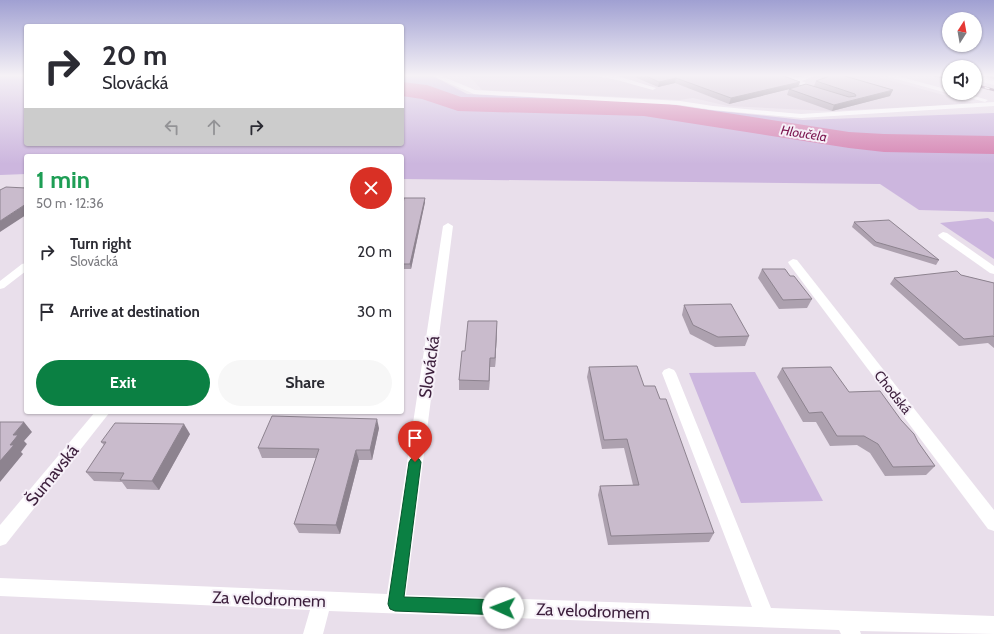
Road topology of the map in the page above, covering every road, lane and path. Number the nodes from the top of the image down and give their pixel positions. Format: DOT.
graph roads {
  1 [pos="690,105"];
  2 [pos="971,105"];
  3 [pos="448,226"];
  4 [pos="943,235"];
  5 [pos="793,262"];
  6 [pos="24,268"];
  7 [pos="994,271"];
  8 [pos="0,286"];
  9 [pos="669,373"];
  10 [pos="101,414"];
  11 [pos="994,523"];
  12 [pos="0,538"];
  13 [pos="0,587"];
  14 [pos="322,601"];
  15 [pos="395,604"];
  16 [pos="765,618"];
  17 [pos="994,626"];
  18 [pos="848,627"];
  19 [pos="312,634"];
  1 -- 2 [label="street"];
  3 -- 15 [label="street, Slovácká"];
  4 -- 7 [label="street"];
  5 -- 11 [label="street, Chodská"];
  6 -- 8 [label="street"];
  9 -- 16 [label="street"];
  10 -- 12 [label="street, Šumavská"];
  13 -- 14 [label="street, Za velodromem"];
  14 -- 15 [label="street, Za velodromem"];
  14 -- 19 [label="street"];
  15 -- 16 [label="street, Za velodromem"];
  16 -- 18 [label="street, Za velodromem"];
  17 -- 18 [label="street, Za velodromem"];
}
